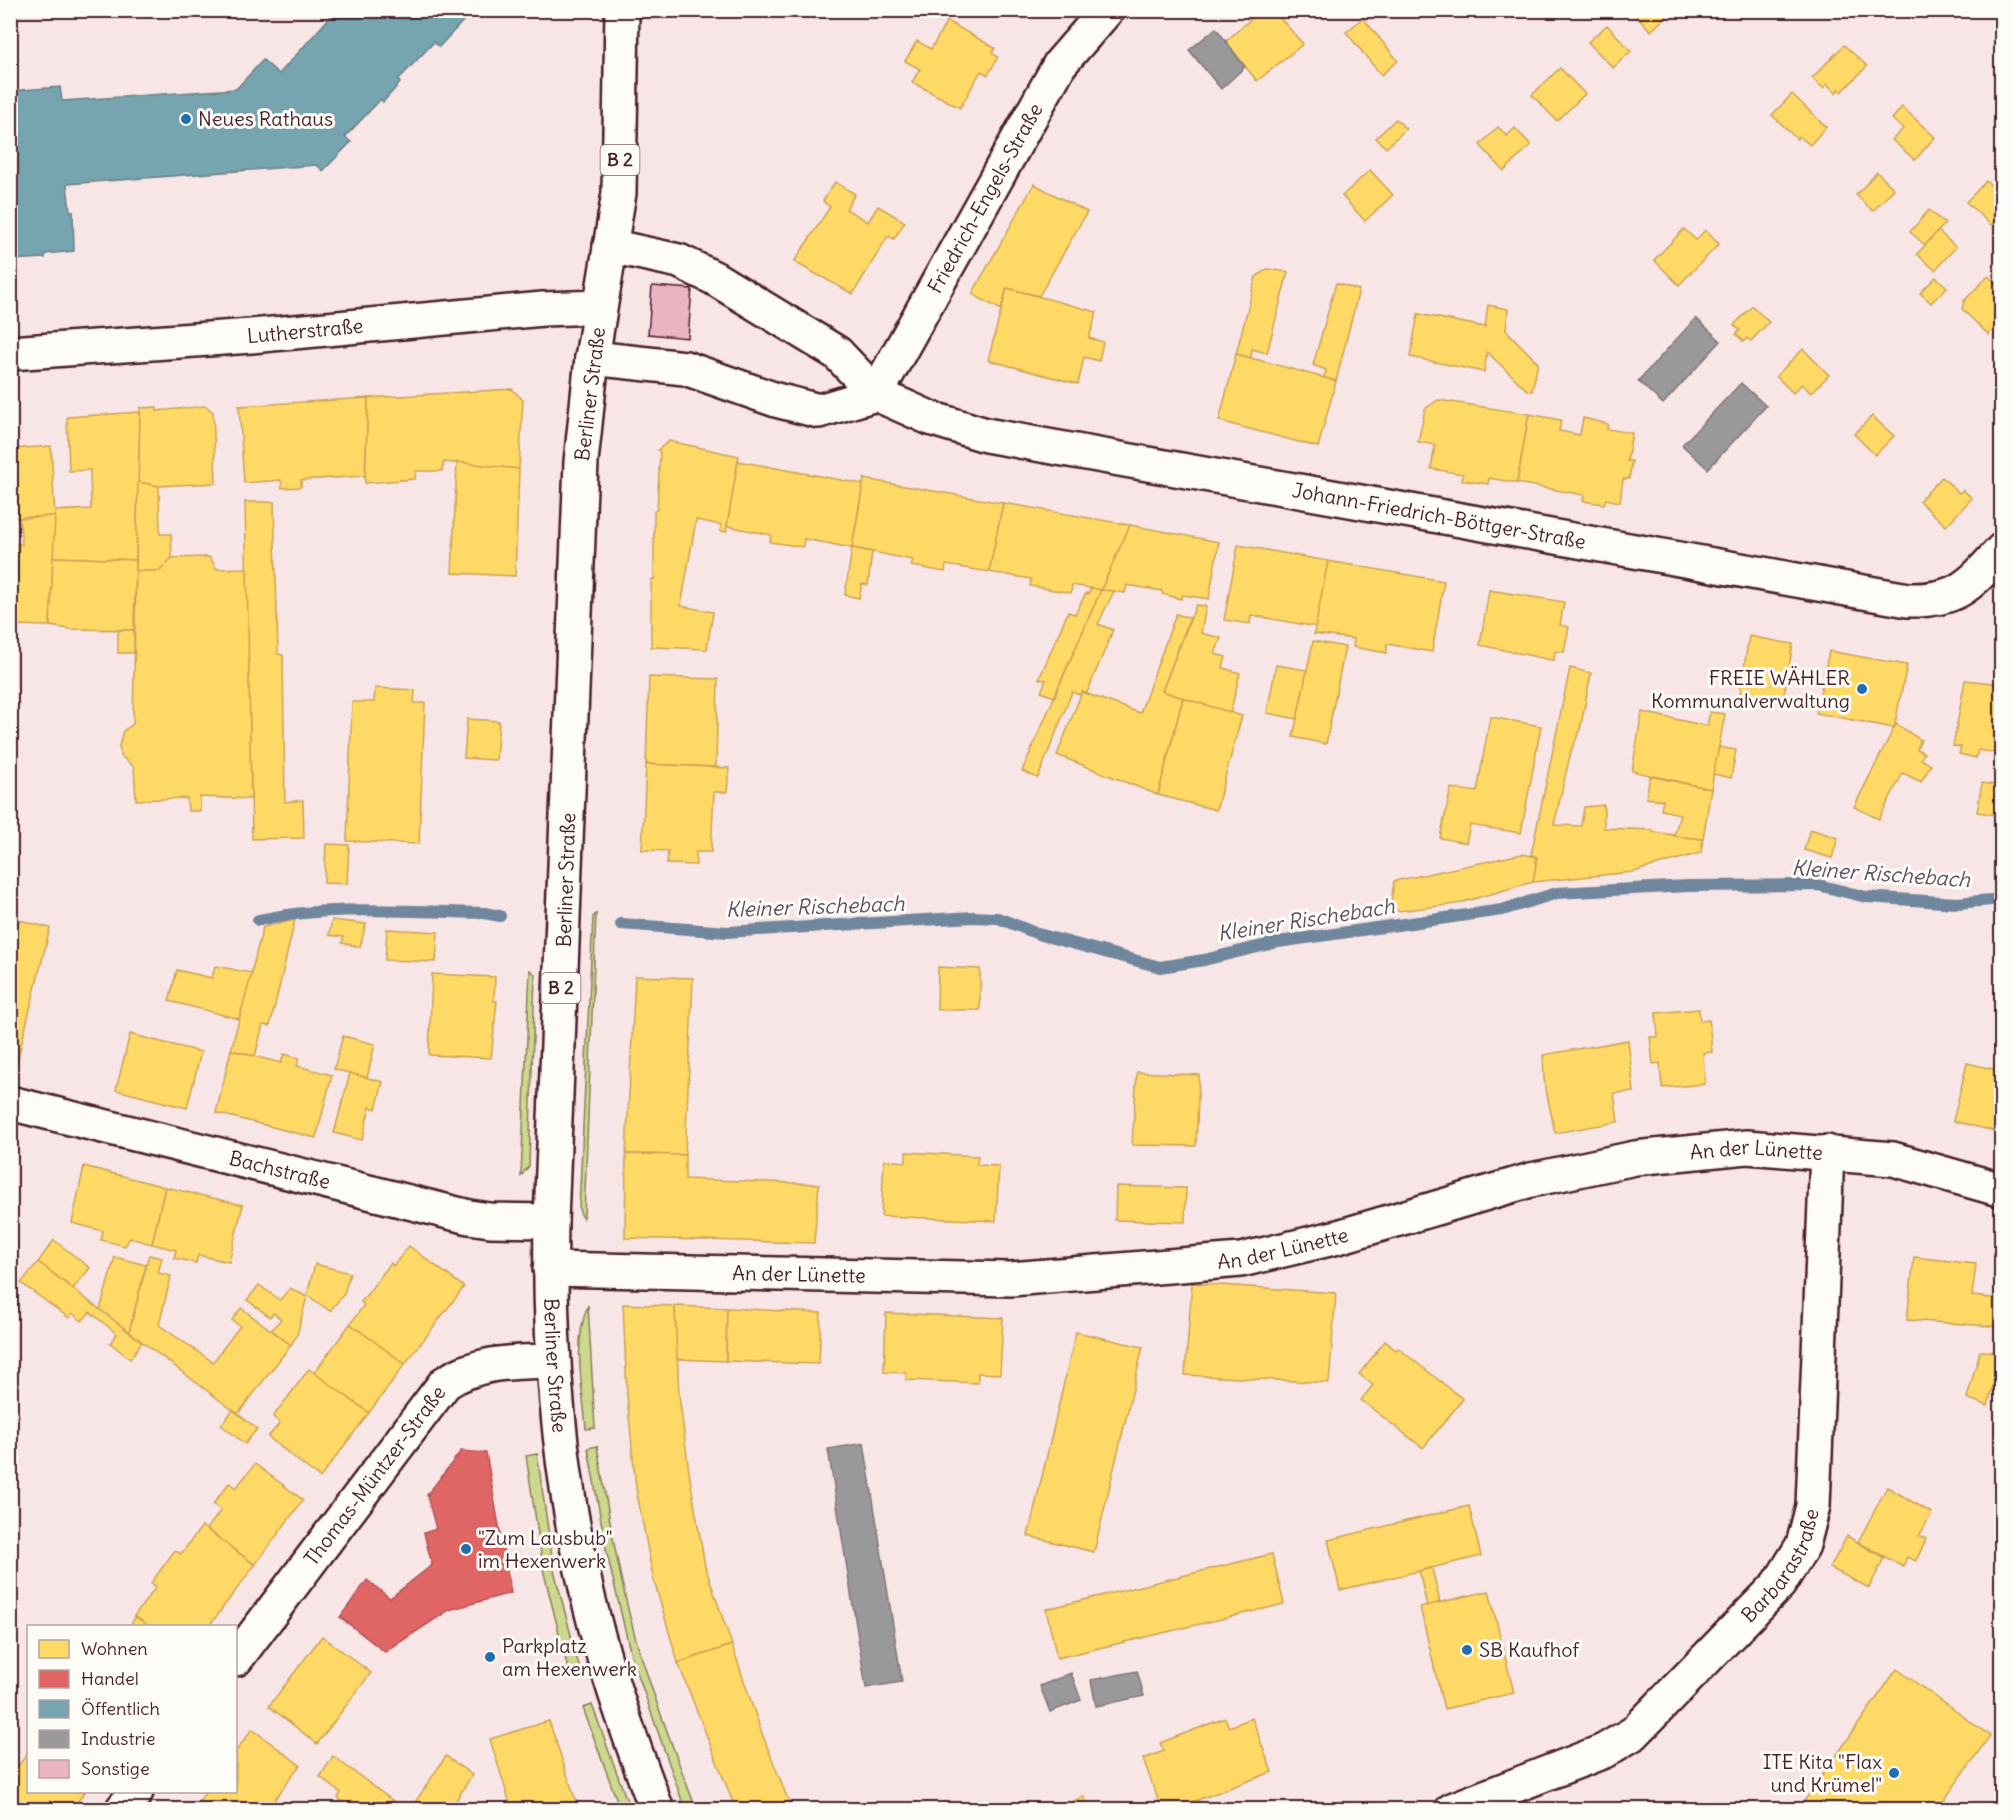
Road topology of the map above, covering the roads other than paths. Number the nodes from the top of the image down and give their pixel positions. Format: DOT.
graph roads {
  1 [pos="622,10"];
  2 [pos="1107,10"];
  3 [pos="610,246"];
  4 [pos="600,308"];
  5 [pos="10,353"];
  6 [pos="592,358"];
  7 [pos="876,394"];
  8 [pos="2001,550"];
  9 [pos="1988,585"];
  10 [pos="10,1103"];
  11 [pos="1827,1152"];
  12 [pos="2001,1190"];
  13 [pos="551,1221"];
  14 [pos="550,1269"];
  15 [pos="553,1361"];
  16 [pos="237,1658"];
  17 [pos="134,1793"];
  18 [pos="122,1809"];
  19 [pos="657,1809"];
  20 [pos="1452,1809"];
  1 -- 3 [label="street, Berliner Straße / B 2"];
  2 -- 7 [label="street, Friedrich-Engels-Straße"];
  3 -- 4 [label="street, Berliner Straße / B 2"];
  3 -- 7 [label="street, Johann-Friedrich-Böttger-Straße"];
  4 -- 5 [label="street, Lutherstraße"];
  4 -- 6 [label="street, Berliner Straße / B 2"];
  6 -- 7 [label="street"];
  6 -- 13 [label="street, Berliner Straße / B 2"];
  7 -- 9 [label="street, Johann-Friedrich-Böttger-Straße"];
  8 -- 9 [label="street, Johann-Friedrich-Böttger-Straße"];
  10 -- 13 [label="street, Bachstraße"];
  11 -- 12 [label="street, An der Lünette"];
  11 -- 14 [label="street, An der Lünette"];
  11 -- 20 [label="street, Barbarastraße"];
  13 -- 14 [label="street, Berliner Straße / B 2"];
  14 -- 15 [label="street, Berliner Straße / B 2"];
  15 -- 16 [label="street, Thomas-Müntzer-Straße"];
  15 -- 19 [label="street, Berliner Straße / B 2"];
  17 -- 18 [label="street"];
}
